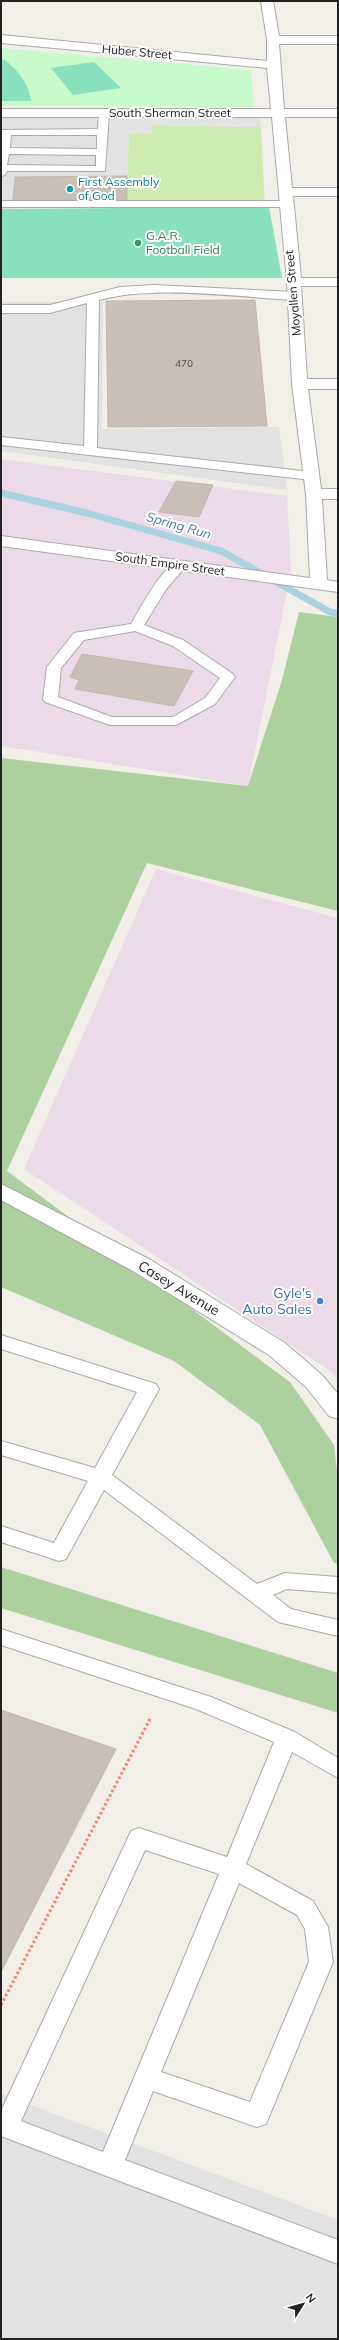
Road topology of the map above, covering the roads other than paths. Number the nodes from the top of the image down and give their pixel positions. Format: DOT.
graph roads {
  1 [pos="268,1"];
  2 [pos="1,39"];
  3 [pos="273,40"];
  4 [pos="338,40"];
  5 [pos="273,65"];
  6 [pos="1,113"];
  7 [pos="104,113"];
  8 [pos="278,113"];
  9 [pos="338,113"];
  10 [pos="3,132"];
  11 [pos="103,132"];
  12 [pos="2,151"];
  13 [pos="102,152"];
  14 [pos="1,171"];
  15 [pos="338,192"];
  16 [pos="285,198"];
  17 [pos="1,204"];
  18 [pos="338,282"];
  19 [pos="294,289"];
  20 [pos="94,298"];
  21 [pos="1,310"];
  22 [pos="300,384"];
  23 [pos="338,384"];
  24 [pos="1,442"];
  25 [pos="90,451"];
  26 [pos="312,476"];
  27 [pos="314,494"];
  28 [pos="338,494"];
  29 [pos="1,541"];
  30 [pos="180,565"];
  31 [pos="319,584"];
  32 [pos="338,587"];
  33 [pos="136,627"];
  34 [pos="1,1191"];
  35 [pos="1,1342"];
  36 [pos="338,1410"];
  37 [pos="1,1448"];
  38 [pos="102,1478"];
  39 [pos="1,1534"];
  40 [pos="338,1585"];
  41 [pos="257,1593"];
  42 [pos="338,1628"];
  43 [pos="1,1637"];
  44 [pos="287,1738"];
  45 [pos="338,1769"];
  46 [pos="232,1868"];
  47 [pos="146,2078"];
  48 [pos="4,2126"];
  49 [pos="110,2166"];
  50 [pos="338,2252"];
  1 -- 3 [label="street, Moyallen Street"];
  2 -- 5 [label="street, Huber Street"];
  3 -- 4 [label="street"];
  3 -- 5 [label="street, Moyallen Street"];
  5 -- 8 [label="street, Moyallen Street"];
  6 -- 7 [label="street, South Sherman Street"];
  7 -- 8 [label="street, South Sherman Street"];
  7 -- 11 [label="lane"];
  8 -- 9 [label="street, South Sherman Street"];
  8 -- 16 [label="street, Moyallen Street"];
  10 -- 11 [label="lane"];
  10 -- 12 [label="lane"];
  11 -- 13 [label="lane"];
  12 -- 13 [label="lane"];
  12 -- 14 [label="lane"];
  13 -- 14 [label="lane"];
  15 -- 16 [label="street"];
  16 -- 17 [label="lane"];
  16 -- 19 [label="street, Moyallen Street"];
  18 -- 19 [label="street"];
  19 -- 20 [label="lane"];
  19 -- 22 [label="street, Moyallen Street"];
  20 -- 21 [label="lane"];
  20 -- 25 [label="lane"];
  22 -- 23 [label="street"];
  22 -- 26 [label="street, Moyallen Street"];
  24 -- 25 [label="lane"];
  25 -- 26 [label="lane"];
  26 -- 27 [label="street, Moyallen Street"];
  27 -- 28 [label="street"];
  27 -- 31 [label="street, Moyallen Street"];
  29 -- 30 [label="street, South Empire Street"];
  30 -- 31 [label="street, South Empire Street"];
  30 -- 33 [label="lane"];
  31 -- 32 [label="street, South Empire Street"];
  33 -- 33 [label="lane"];
  34 -- 36 [label="street, Casey Avenue"];
  35 -- 38 [label="lane"];
  37 -- 38 [label="lane"];
  38 -- 39 [label="lane"];
  38 -- 41 [label="lane"];
  40 -- 41 [label="lane"];
  41 -- 42 [label="lane"];
  43 -- 44 [label="lane"];
  44 -- 45 [label="lane"];
  44 -- 46 [label="lane"];
  46 -- 47 [label="lane"];
  46 -- 47 [label="lane"];
  46 -- 48 [label="lane"];
  47 -- 49 [label="lane"];
  48 -- 49 [label="lane"];
  49 -- 50 [label="lane"];
}
